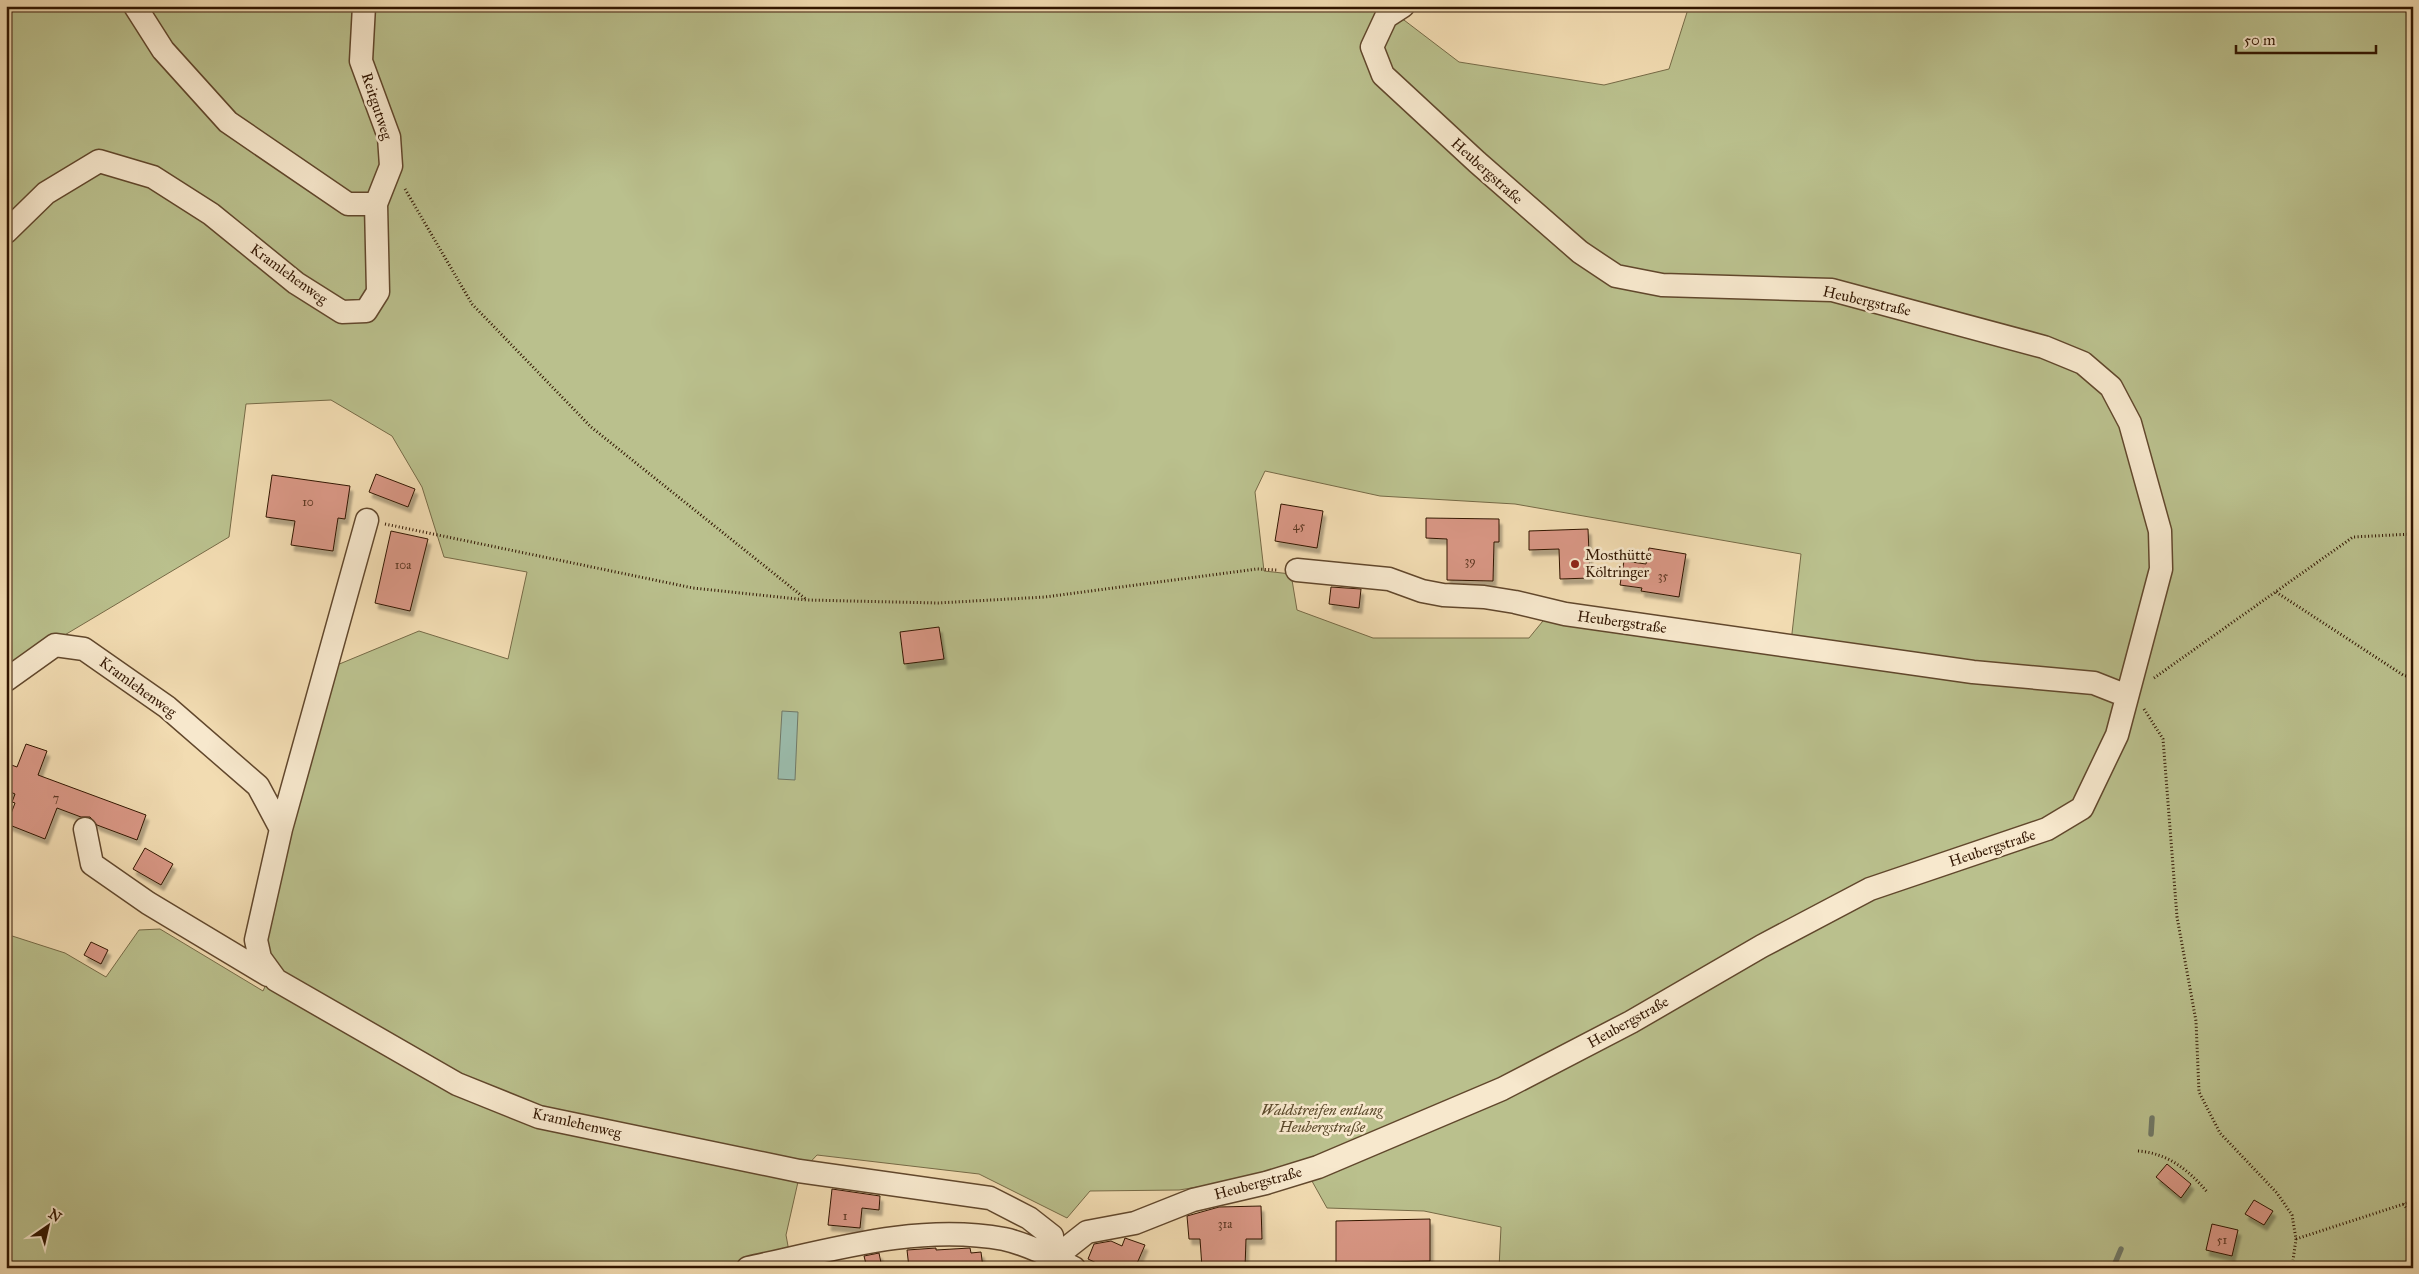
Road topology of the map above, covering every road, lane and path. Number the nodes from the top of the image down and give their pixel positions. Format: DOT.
graph roads {
  1 [pos="135,6"];
  2 [pos="364,6"];
  3 [pos="1403,6"];
  4 [pos="1479,6"];
  5 [pos="1522,6"];
  6 [pos="391,166"];
  7 [pos="376,204"];
  8 [pos="6,232"];
  9 [pos="367,520"];
  10 [pos="2413,534"];
  11 [pos="1297,570"];
  12 [pos="2276,592"];
  13 [pos="807,600"];
  14 [pos="2413,678"];
  15 [pos="6,680"];
  16 [pos="2127,696"];
  17 [pos="258,786"];
  18 [pos="293,786"];
  19 [pos="85,830"];
  20 [pos="281,830"];
  21 [pos="276,980"];
  22 [pos="2138,1151"];
  23 [pos="2208,1193"];
  24 [pos="2413,1201"];
  25 [pos="2402,1204"];
  26 [pos="2413,1215"];
  27 [pos="2296,1239"];
  28 [pos="1054,1258"];
  29 [pos="2293,1260"];
  30 [pos="748,1268"];
  31 [pos="1074,1268"];
  1 -- 7 [label="street"];
  2 -- 6 [label="street, Reitgutweg"];
  3 -- 16 [label="street, Heubergstraße"];
  4 -- 5 [label="path"];
  6 -- 7 [label="street, Reitgutweg"];
  6 -- 13 [label="path"];
  7 -- 8 [label="street, Kramlehenweg"];
  9 -- 13 [label="path"];
  9 -- 18 [label="street"];
  10 -- 12 [label="path"];
  11 -- 13 [label="path"];
  11 -- 16 [label="street, Heubergstraße"];
  12 -- 14 [label="path"];
  12 -- 16 [label="path"];
  15 -- 17 [label="street, Kramlehenweg"];
  16 -- 27 [label="path"];
  16 -- 28 [label="street, Heubergstraße"];
  17 -- 18 [label="street"];
  17 -- 20 [label="street, Kramlehenweg"];
  18 -- 20 [label="street"];
  19 -- 21 [label="street"];
  20 -- 21 [label="street, Kramlehenweg"];
  21 -- 28 [label="street, Kramlehenweg"];
  22 -- 23 [label="path"];
  24 -- 25 [label="path"];
  25 -- 26 [label="path"];
  25 -- 27 [label="path"];
  27 -- 29 [label="path"];
  28 -- 30 [label="street"];
  28 -- 31 [label="street"];
}
